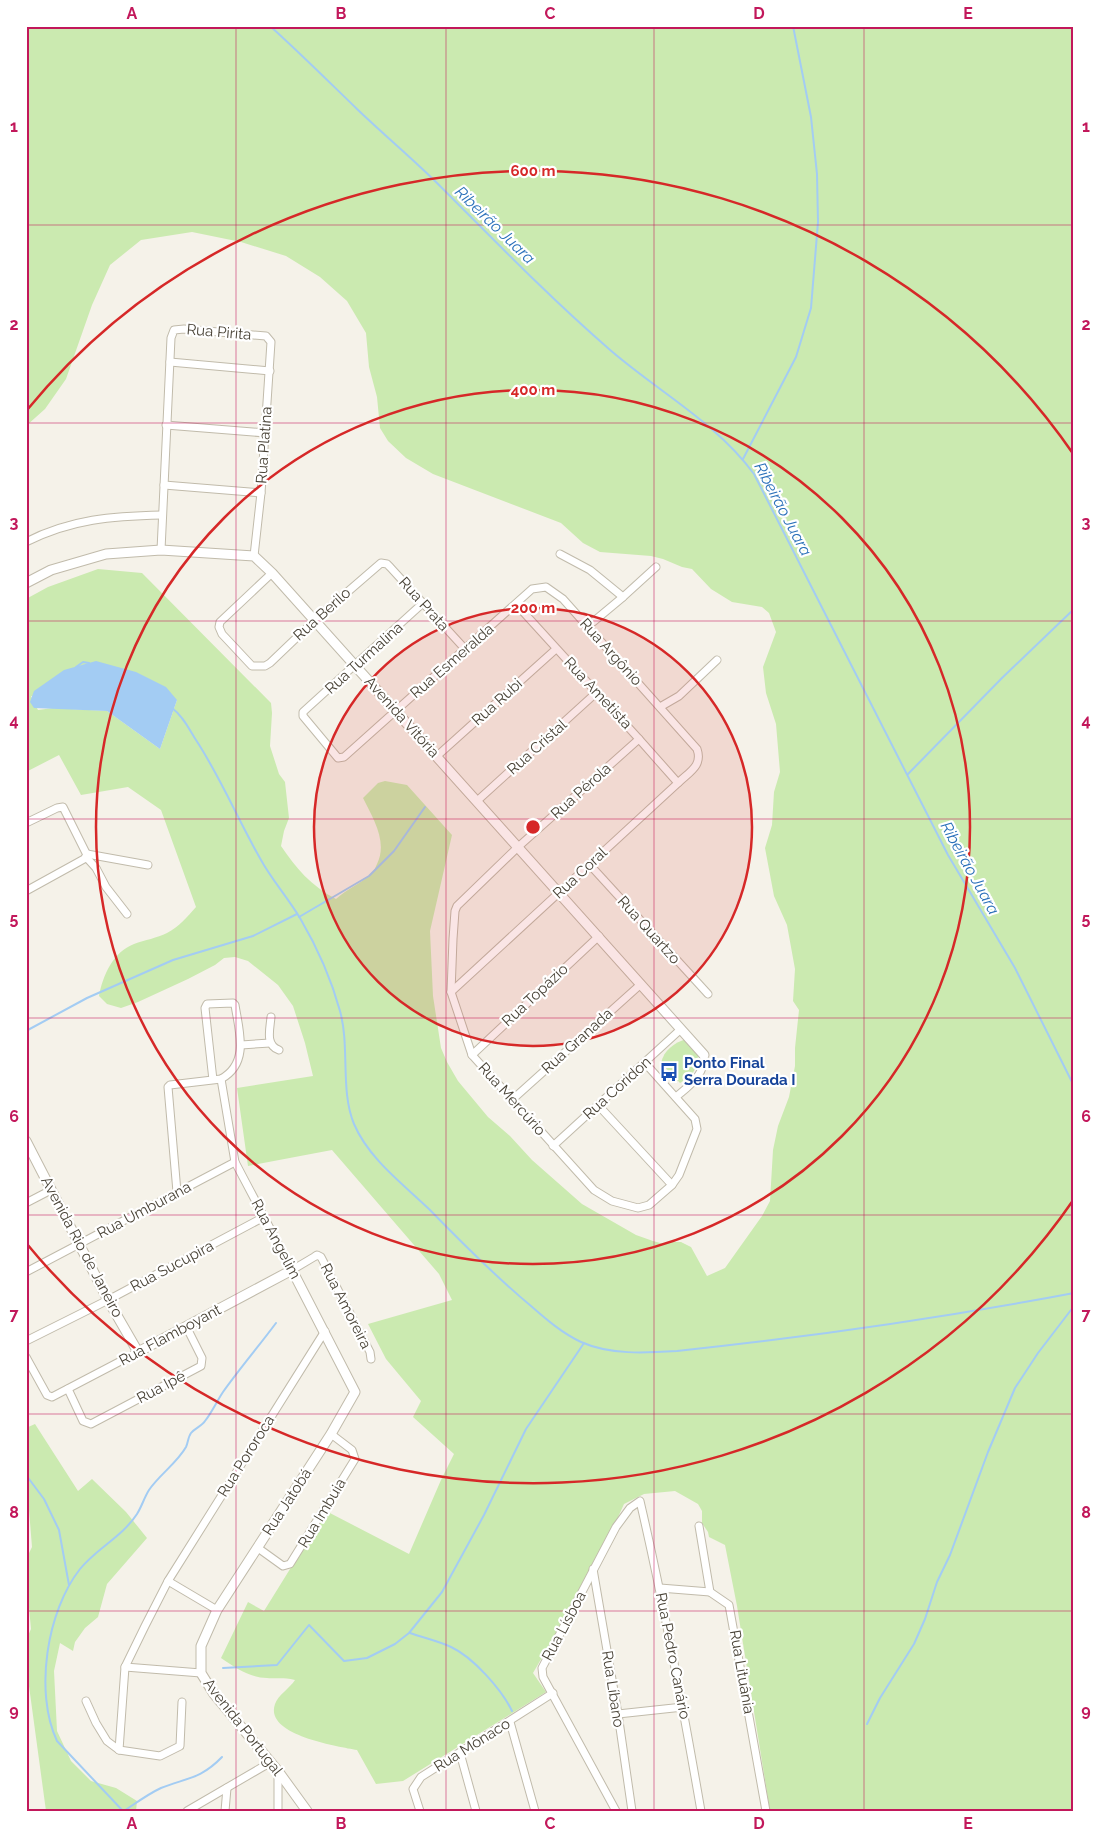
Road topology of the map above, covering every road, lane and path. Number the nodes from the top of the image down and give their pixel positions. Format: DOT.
graph roads {
  1 [pos="266,336"];
  2 [pos="170,362"];
  3 [pos="270,371"];
  4 [pos="166,424"];
  5 [pos="265,433"];
  6 [pos="164,485"];
  7 [pos="261,493"];
  8 [pos="162,515"];
  9 [pos="26,542"];
  10 [pos="161,550"];
  11 [pos="560,554"];
  12 [pos="254,556"];
  13 [pos="380,563"];
  14 [pos="656,567"];
  15 [pos="272,574"];
  16 [pos="26,583"];
  17 [pos="623,598"];
  18 [pos="563,599"];
  19 [pos="423,603"];
  20 [pos="516,604"];
  21 [pos="315,620"];
  22 [pos="556,648"];
  23 [pos="465,650"];
  24 [pos="717,660"];
  25 [pos="356,666"];
  26 [pos="597,692"];
  27 [pos="660,707"];
  28 [pos="396,710"];
  29 [pos="639,738"];
  30 [pos="697,749"];
  31 [pos="437,756"];
  32 [pos="344,757"];
  33 [pos="678,783"];
  34 [pos="477,801"];
  35 [pos="26,823"];
  36 [pos="518,847"];
  37 [pos="86,856"];
  38 [pos="148,865"];
  39 [pos="590,865"];
  40 [pos="26,890"];
  41 [pos="559,893"];
  42 [pos="458,906"];
  43 [pos="127,914"];
  44 [pos="599,936"];
  45 [pos="641,984"];
  46 [pos="451,992"];
  47 [pos="708,994"];
  48 [pos="271,1017"];
  49 [pos="680,1029"];
  50 [pos="270,1043"];
  51 [pos="241,1045"];
  52 [pos="278,1050"];
  53 [pos="472,1055"];
  54 [pos="704,1055"];
  55 [pos="645,1063"];
  56 [pos="221,1079"];
  57 [pos="213,1080"];
  58 [pos="676,1097"];
  59 [pos="513,1099"];
  60 [pos="598,1105"];
  61 [pos="26,1141"];
  62 [pos="553,1146"];
  63 [pos="235,1162"];
  64 [pos="672,1185"];
  65 [pos="51,1190"];
  66 [pos="176,1192"];
  67 [pos="26,1203"];
  68 [pos="264,1217"];
  69 [pos="80,1244"];
  70 [pos="292,1270"];
  71 [pos="26,1272"];
  72 [pos="108,1300"];
  73 [pos="187,1328"];
  74 [pos="325,1331"];
  75 [pos="26,1341"];
  76 [pos="138,1352"];
  77 [pos="26,1357"];
  78 [pos="371,1359"];
  79 [pos="68,1388"];
  80 [pos="355,1392"];
  81 [pos="331,1434"];
  82 [pos="640,1501"];
  83 [pos="699,1526"];
  84 [pos="258,1548"];
  85 [pos="593,1568"];
  86 [pos="168,1580"];
  87 [pos="660,1588"];
  88 [pos="710,1592"];
  89 [pos="217,1610"];
  90 [pos="125,1667"];
  91 [pos="201,1673"];
  92 [pos="553,1693"];
  93 [pos="86,1701"];
  94 [pos="182,1702"];
  95 [pos="683,1706"];
  96 [pos="618,1714"];
  97 [pos="510,1722"];
  98 [pos="119,1750"];
  99 [pos="460,1754"];
  100 [pos="271,1762"];
  101 [pos="278,1771"];
  102 [pos="227,1788"];
  103 [pos="188,1811"];
  104 [pos="225,1811"];
  105 [pos="278,1811"];
  106 [pos="307,1811"];
  107 [pos="420,1811"];
  108 [pos="476,1811"];
  109 [pos="535,1811"];
  110 [pos="616,1811"];
  111 [pos="632,1811"];
  112 [pos="700,1811"];
  113 [pos="766,1811"];
  1 -- 2 [label="street, Rua Pirita"];
  1 -- 3 [label="street, Rua Platina"];
  2 -- 3 [label="street"];
  2 -- 4 [label="street"];
  3 -- 5 [label="street, Rua Platina"];
  4 -- 5 [label="street"];
  4 -- 6 [label="street"];
  5 -- 7 [label="street, Rua Platina"];
  6 -- 7 [label="street"];
  6 -- 8 [label="street"];
  7 -- 12 [label="street, Rua Platina"];
  8 -- 9 [label="street"];
  8 -- 10 [label="street"];
  10 -- 12 [label="street"];
  10 -- 16 [label="street"];
  11 -- 17 [label="street"];
  12 -- 15 [label="street, Avenida Vitória"];
  13 -- 19 [label="street, Rua Prata"];
  13 -- 21 [label="street, Rua Berilo"];
  14 -- 17 [label="street"];
  15 -- 21 [label="street, Avenida Vitória"];
  15 -- 21 [label="street, Rua Berilo"];
  17 -- 18 [label="street"];
  18 -- 20 [label="street, Rua Argônio"];
  18 -- 27 [label="street, Rua Argônio"];
  19 -- 23 [label="street, Rua Prata"];
  19 -- 25 [label="street, Rua Turmalina"];
  20 -- 22 [label="street, Rua Ametista"];
  20 -- 23 [label="street, Rua Esmeralda"];
  21 -- 25 [label="street, Avenida Vitória"];
  22 -- 26 [label="street, Rua Ametista"];
  22 -- 31 [label="street, Rua Rubi"];
  23 -- 28 [label="street, Rua Esmeralda"];
  24 -- 27 [label="street"];
  25 -- 28 [label="street, Avenida Vitória"];
  25 -- 32 [label="street, Rua Turmalina"];
  26 -- 29 [label="street, Rua Ametista"];
  26 -- 34 [label="street, Rua Cristal"];
  27 -- 30 [label="street, Rua Argônio"];
  28 -- 31 [label="street, Avenida Vitória"];
  28 -- 32 [label="street, Rua Esmeralda"];
  29 -- 33 [label="street, Rua Ametista"];
  29 -- 36 [label="street, Rua Pérola"];
  30 -- 33 [label="street, Rua Coral"];
  31 -- 34 [label="street, Avenida Vitória"];
  33 -- 39 [label="street, Rua Coral"];
  34 -- 36 [label="street, Avenida Vitória"];
  35 -- 37 [label="street"];
  36 -- 41 [label="street, Avenida Vitória"];
  36 -- 42 [label="street, Rua Pérola"];
  37 -- 38 [label="street"];
  37 -- 40 [label="street"];
  37 -- 43 [label="street"];
  39 -- 41 [label="street, Rua Coral"];
  39 -- 47 [label="street, Rua Quartzo"];
  41 -- 44 [label="street, Avenida Vitória"];
  41 -- 46 [label="street, Rua Coral"];
  42 -- 46 [label="street, Rua Mercúrio"];
  44 -- 45 [label="street, Avenida Vitória"];
  44 -- 53 [label="street, Rua Topázio"];
  45 -- 49 [label="street, Avenida Vitória"];
  45 -- 59 [label="street, Rua Granada"];
  46 -- 53 [label="street, Rua Mercúrio"];
  48 -- 50 [label="street"];
  49 -- 54 [label="street, Avenida Vitória"];
  49 -- 55 [label="street, Rua Coridon"];
  50 -- 51 [label="street"];
  50 -- 52 [label="street"];
  51 -- 56 [label="street"];
  51 -- 57 [label="street"];
  53 -- 59 [label="street, Rua Mercúrio"];
  54 -- 58 [label="street"];
  55 -- 58 [label="street"];
  55 -- 60 [label="street, Rua Coridon"];
  56 -- 57 [label="street"];
  56 -- 63 [label="street, Rua Angelim"];
  57 -- 66 [label="street"];
  58 -- 64 [label="street"];
  59 -- 62 [label="street, Rua Mercúrio"];
  60 -- 62 [label="street, Rua Coridon"];
  60 -- 64 [label="street"];
  61 -- 65 [label="street, Avenida Rio de Janeiro"];
  62 -- 64 [label="street, Rua Mercúrio"];
  63 -- 66 [label="street, Rua Umburana"];
  63 -- 68 [label="street, Rua Angelim"];
  65 -- 67 [label="street"];
  65 -- 69 [label="street, Avenida Rio de Janeiro"];
  66 -- 69 [label="street, Rua Umburana"];
  68 -- 70 [label="street, Rua Angelim"];
  68 -- 72 [label="street, Rua Sucupira"];
  69 -- 71 [label="street, Rua Umburana"];
  69 -- 72 [label="street, Avenida Rio de Janeiro"];
  70 -- 73 [label="street, Rua Flamboyant"];
  70 -- 74 [label="street, Rua Angelim"];
  70 -- 78 [label="street, Rua Amoreira"];
  72 -- 75 [label="street, Rua Sucupira"];
  72 -- 76 [label="street, Avenida Rio de Janeiro"];
  73 -- 76 [label="street, Rua Flamboyant"];
  73 -- 79 [label="street, Rua Ipê"];
  74 -- 80 [label="street, Rua Angelim"];
  74 -- 86 [label="street, Rua Pororoca"];
  76 -- 79 [label="street, Rua Flamboyant"];
  77 -- 79 [label="street, Rua Flamboyant"];
  80 -- 81 [label="street, Rua Jatobá"];
  81 -- 84 [label="street, Rua Jatobá"];
  81 -- 84 [label="street, Rua Imbuia"];
  82 -- 85 [label="street, Rua Lísboa"];
  82 -- 87 [label="street, Rua Pedro Canário"];
  83 -- 88 [label="street"];
  84 -- 89 [label="street, Rua Jatobá"];
  85 -- 92 [label="street, Rua Lísboa"];
  85 -- 96 [label="street, Rua Líbano"];
  86 -- 89 [label="street"];
  86 -- 90 [label="street, Rua Pororoca"];
  87 -- 88 [label="street"];
  87 -- 95 [label="street, Rua Pedro Canário"];
  88 -- 113 [label="street, Rua Lituânia"];
  89 -- 91 [label="street, Avenida Portugal"];
  90 -- 91 [label="street"];
  90 -- 98 [label="street"];
  91 -- 100 [label="street, Avenida Portugal"];
  92 -- 97 [label="street, Rua Mônaco"];
  92 -- 110 [label="street, Rua Lísboa"];
  93 -- 98 [label="street"];
  94 -- 98 [label="street"];
  95 -- 96 [label="street"];
  95 -- 112 [label="street, Rua Pedro Canário"];
  96 -- 111 [label="street, Rua Líbano"];
  97 -- 99 [label="street, Rua Mônaco"];
  97 -- 109 [label="street"];
  99 -- 107 [label="street, Rua Mônaco"];
  99 -- 108 [label="street"];
  100 -- 101 [label="street, Avenida Portugal"];
  100 -- 102 [label="street"];
  101 -- 105 [label="street"];
  101 -- 106 [label="street, Avenida Portugal"];
  102 -- 103 [label="street"];
  102 -- 104 [label="street"];
}
